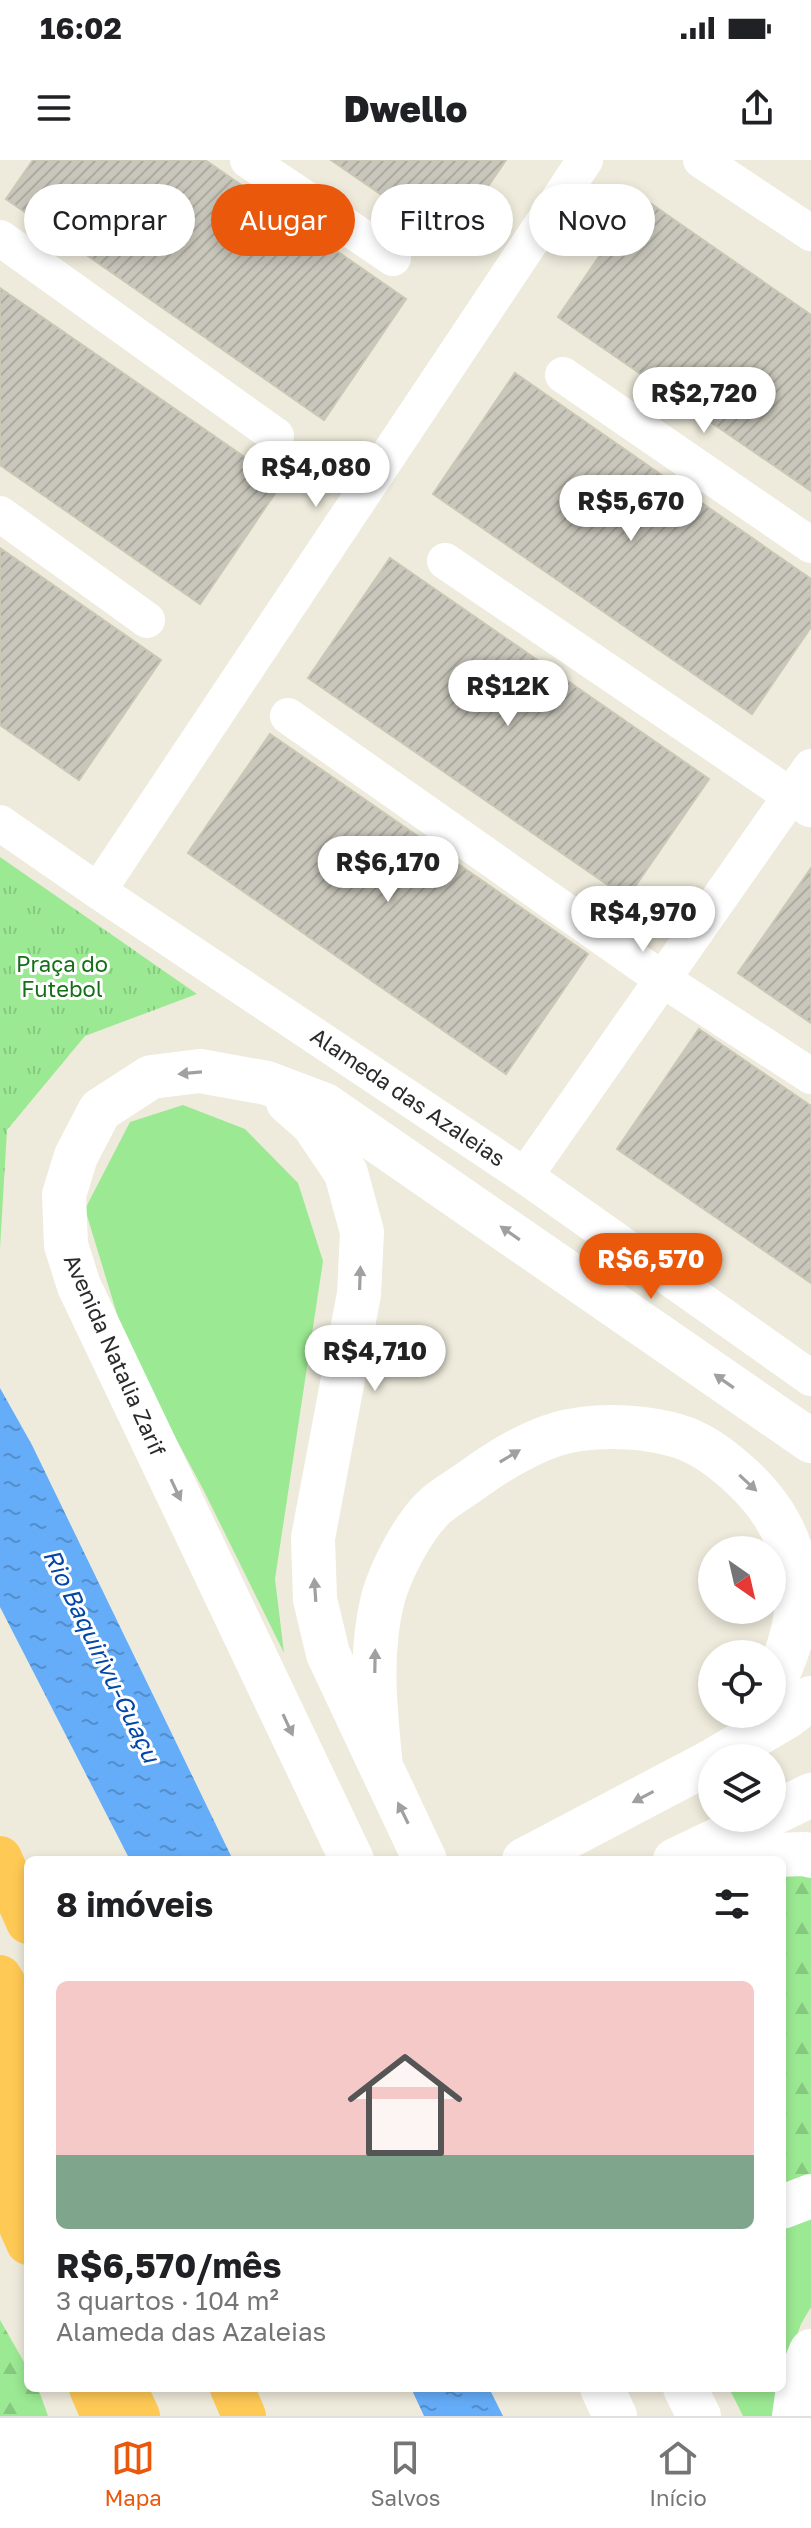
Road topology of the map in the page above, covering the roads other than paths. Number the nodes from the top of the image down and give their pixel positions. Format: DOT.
graph roads {
  1 [pos="248,160"];
  2 [pos="585,160"];
  3 [pos="701,160"];
  4 [pos="811,233"];
  5 [pos="0,238"];
  6 [pos="393,258"];
  7 [pos="563,375"];
  8 [pos="276,436"];
  9 [pos="0,514"];
  10 [pos="811,545"];
  11 [pos="445,561"];
  12 [pos="147,620"];
  13 [pos="288,716"];
  14 [pos="811,767"];
  15 [pos="801,803"];
  16 [pos="0,823"];
  17 [pos="98,891"];
  18 [pos="662,979"];
  19 [pos="811,1076"];
  20 [pos="267,1083"];
  21 [pos="525,1176"];
  22 [pos="811,1378"];
  23 [pos="811,1441"];
  24 [pos="786,1663"];
  25 [pos="811,1698"];
  26 [pos="742,1728"];
  27 [pos="729,1744"];
  28 [pos="739,1744"];
  29 [pos="381,1767"];
  30 [pos="698,1768"];
  31 [pos="811,1795"];
  32 [pos="786,1807"];
  33 [pos="734,1832"];
  34 [pos="350,1856"];
  35 [pos="423,1856"];
  36 [pos="532,1856"];
  37 [pos="683,1856"];
  38 [pos="751,1856"];
  39 [pos="811,1856"];
  40 [pos="0,1858"];
  41 [pos="24,1913"];
  42 [pos="0,1977"];
  43 [pos="24,2022"];
  44 [pos="0,2033"];
  45 [pos="24,2087"];
  46 [pos="0,2110"];
  47 [pos="24,2124"];
  48 [pos="0,2139"];
  49 [pos="24,2164"];
  50 [pos="0,2179"];
  51 [pos="811,2196"];
  52 [pos="786,2205"];
  53 [pos="24,2208"];
  54 [pos="0,2224"];
  55 [pos="24,2234"];
  56 [pos="811,2351"];
  57 [pos="93,2392"];
  58 [pos="127,2392"];
  59 [pos="234,2392"];
  60 [pos="604,2392"];
  61 [pos="687,2392"];
  62 [pos="103,2416"];
  63 [pos="138,2416"];
  64 [pos="244,2416"];
  65 [pos="615,2416"];
  66 [pos="699,2416"];
  67 [pos="794,2416"];
  1 -- 6 [label="street"];
  2 -- 17 [label="street"];
  3 -- 4 [label="street"];
  5 -- 8 [label="street"];
  7 -- 10 [label="street"];
  9 -- 12 [label="street"];
  11 -- 15 [label="street"];
  13 -- 18 [label="street"];
  14 -- 15 [label="street"];
  15 -- 18 [label="street"];
  16 -- 17 [label="street, Alameda das Azaleias"];
  17 -- 21 [label="street, Alameda das Azaleias"];
  18 -- 19 [label="street"];
  18 -- 21 [label="street"];
  23 -- 20 [label="main road, Avenida Natalia Zarif, one-way"];
  29 -- 20 [label="main road, one-way"];
  20 -- 34 [label="main road, Avenida Natalia Zarif, one-way"];
  21 -- 22 [label="street, Alameda das Azaleias"];
  29 -- 24 [label="main road, one-way"];
  25 -- 28 [label="main road"];
  26 -- 27 [label="main road"];
  35 -- 29 [label="main road, one-way"];
  30 -- 36 [label="main road, one-way"];
  31 -- 32 [label="main road"];
  33 -- 37 [label="main road"];
  38 -- 39 [label="main road"];
  40 -- 41 [label="highway"];
  42 -- 43 [label="highway"];
  44 -- 45 [label="highway"];
  46 -- 49 [label="highway"];
  47 -- 48 [label="main road"];
  50 -- 55 [label="highway"];
  51 -- 52 [label="main road"];
  53 -- 54 [label="main road"];
  56 -- 67 [label="main road"];
  57 -- 62 [label="highway"];
  58 -- 63 [label="highway"];
  59 -- 64 [label="highway"];
  60 -- 65 [label="main road"];
  61 -- 66 [label="main road"];
}
